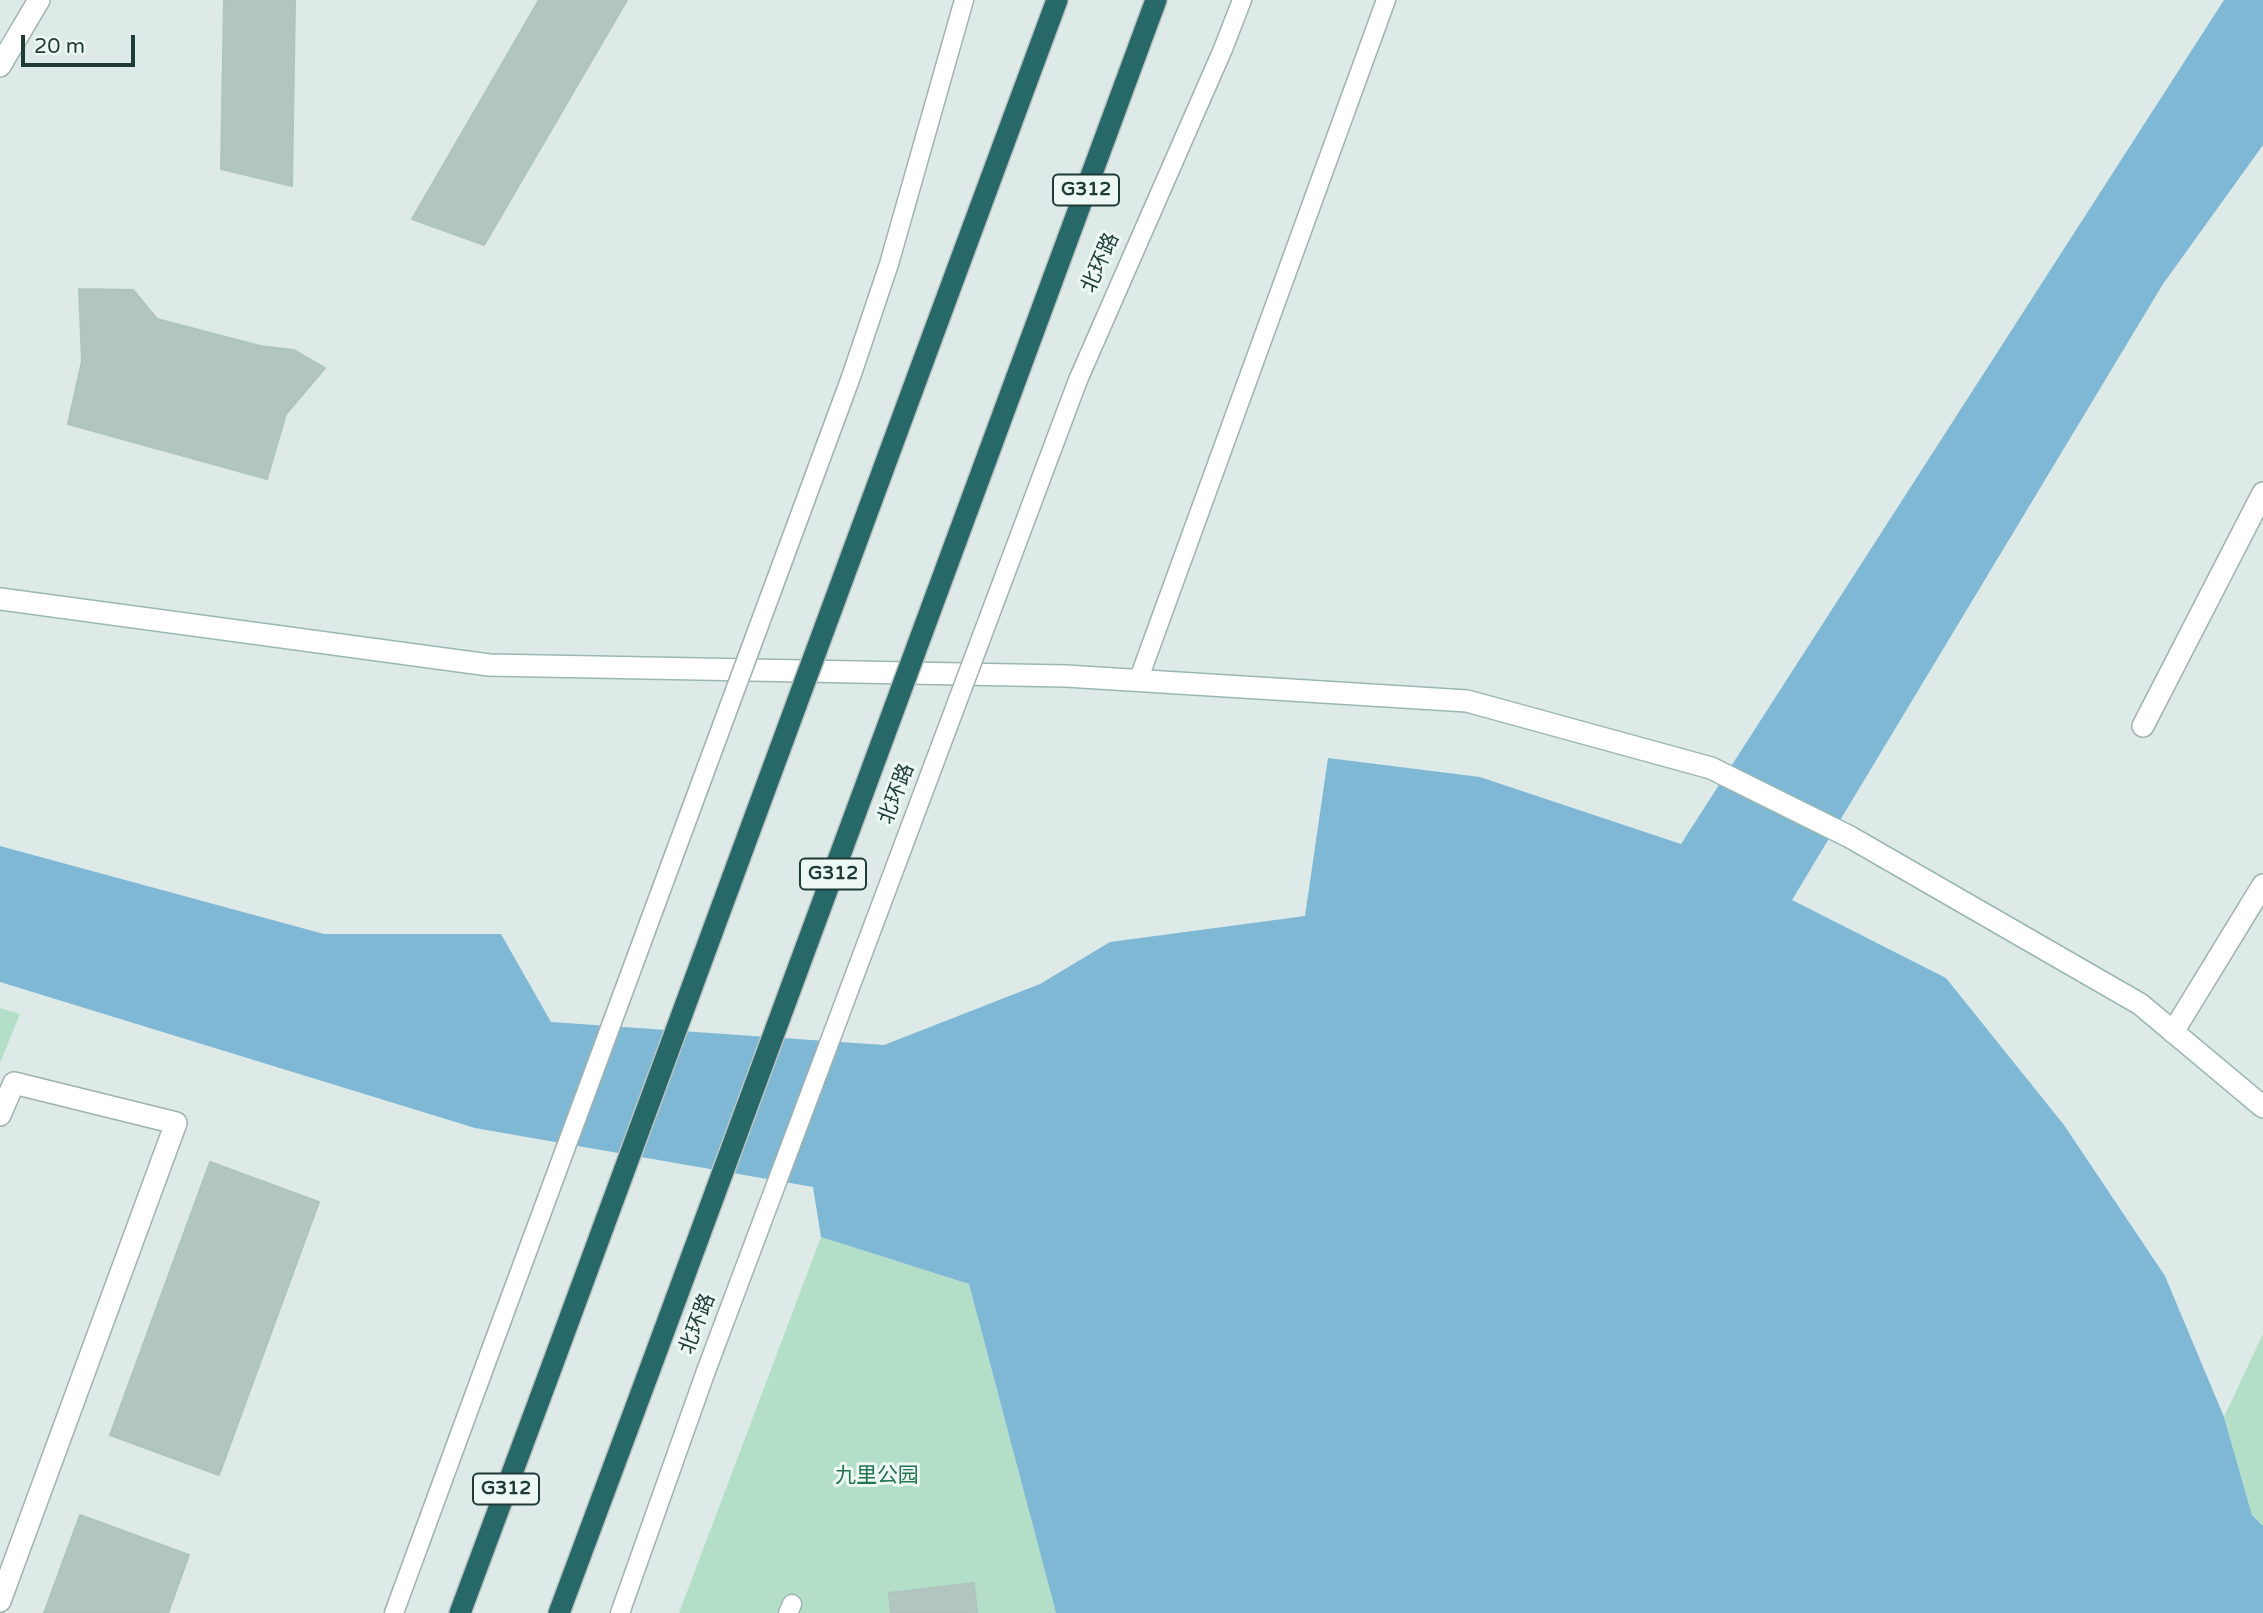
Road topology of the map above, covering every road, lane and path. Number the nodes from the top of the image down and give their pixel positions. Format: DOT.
graph roads {
  1 [pos="39,0"];
  2 [pos="964,0"];
  3 [pos="1057,0"];
  4 [pos="1156,0"];
  5 [pos="1242,0"];
  6 [pos="1386,0"];
  7 [pos="0,66"];
  8 [pos="2263,494"];
  9 [pos="0,599"];
  10 [pos="1139,681"];
  11 [pos="2143,726"];
  12 [pos="2263,885"];
  13 [pos="2173,1032"];
  14 [pos="2263,1107"];
  15 [pos="0,1115"];
  16 [pos="0,1601"];
  17 [pos="394,1613"];
  18 [pos="460,1613"];
  19 [pos="559,1613"];
  20 [pos="620,1613"];
  1 -- 7 [label="street"];
  2 -- 17 [label="lane, bridge"];
  3 -- 18 [label="highway, G312, bridge"];
  4 -- 19 [label="highway, 北环路 / G312, bridge"];
  5 -- 20 [label="lane, 北环路, bridge"];
  6 -- 10 [label="lane"];
  8 -- 11 [label="street"];
  9 -- 10 [label="street"];
  10 -- 13 [label="street"];
  12 -- 13 [label="street"];
  13 -- 14 [label="street"];
  15 -- 16 [label="street"];
}
